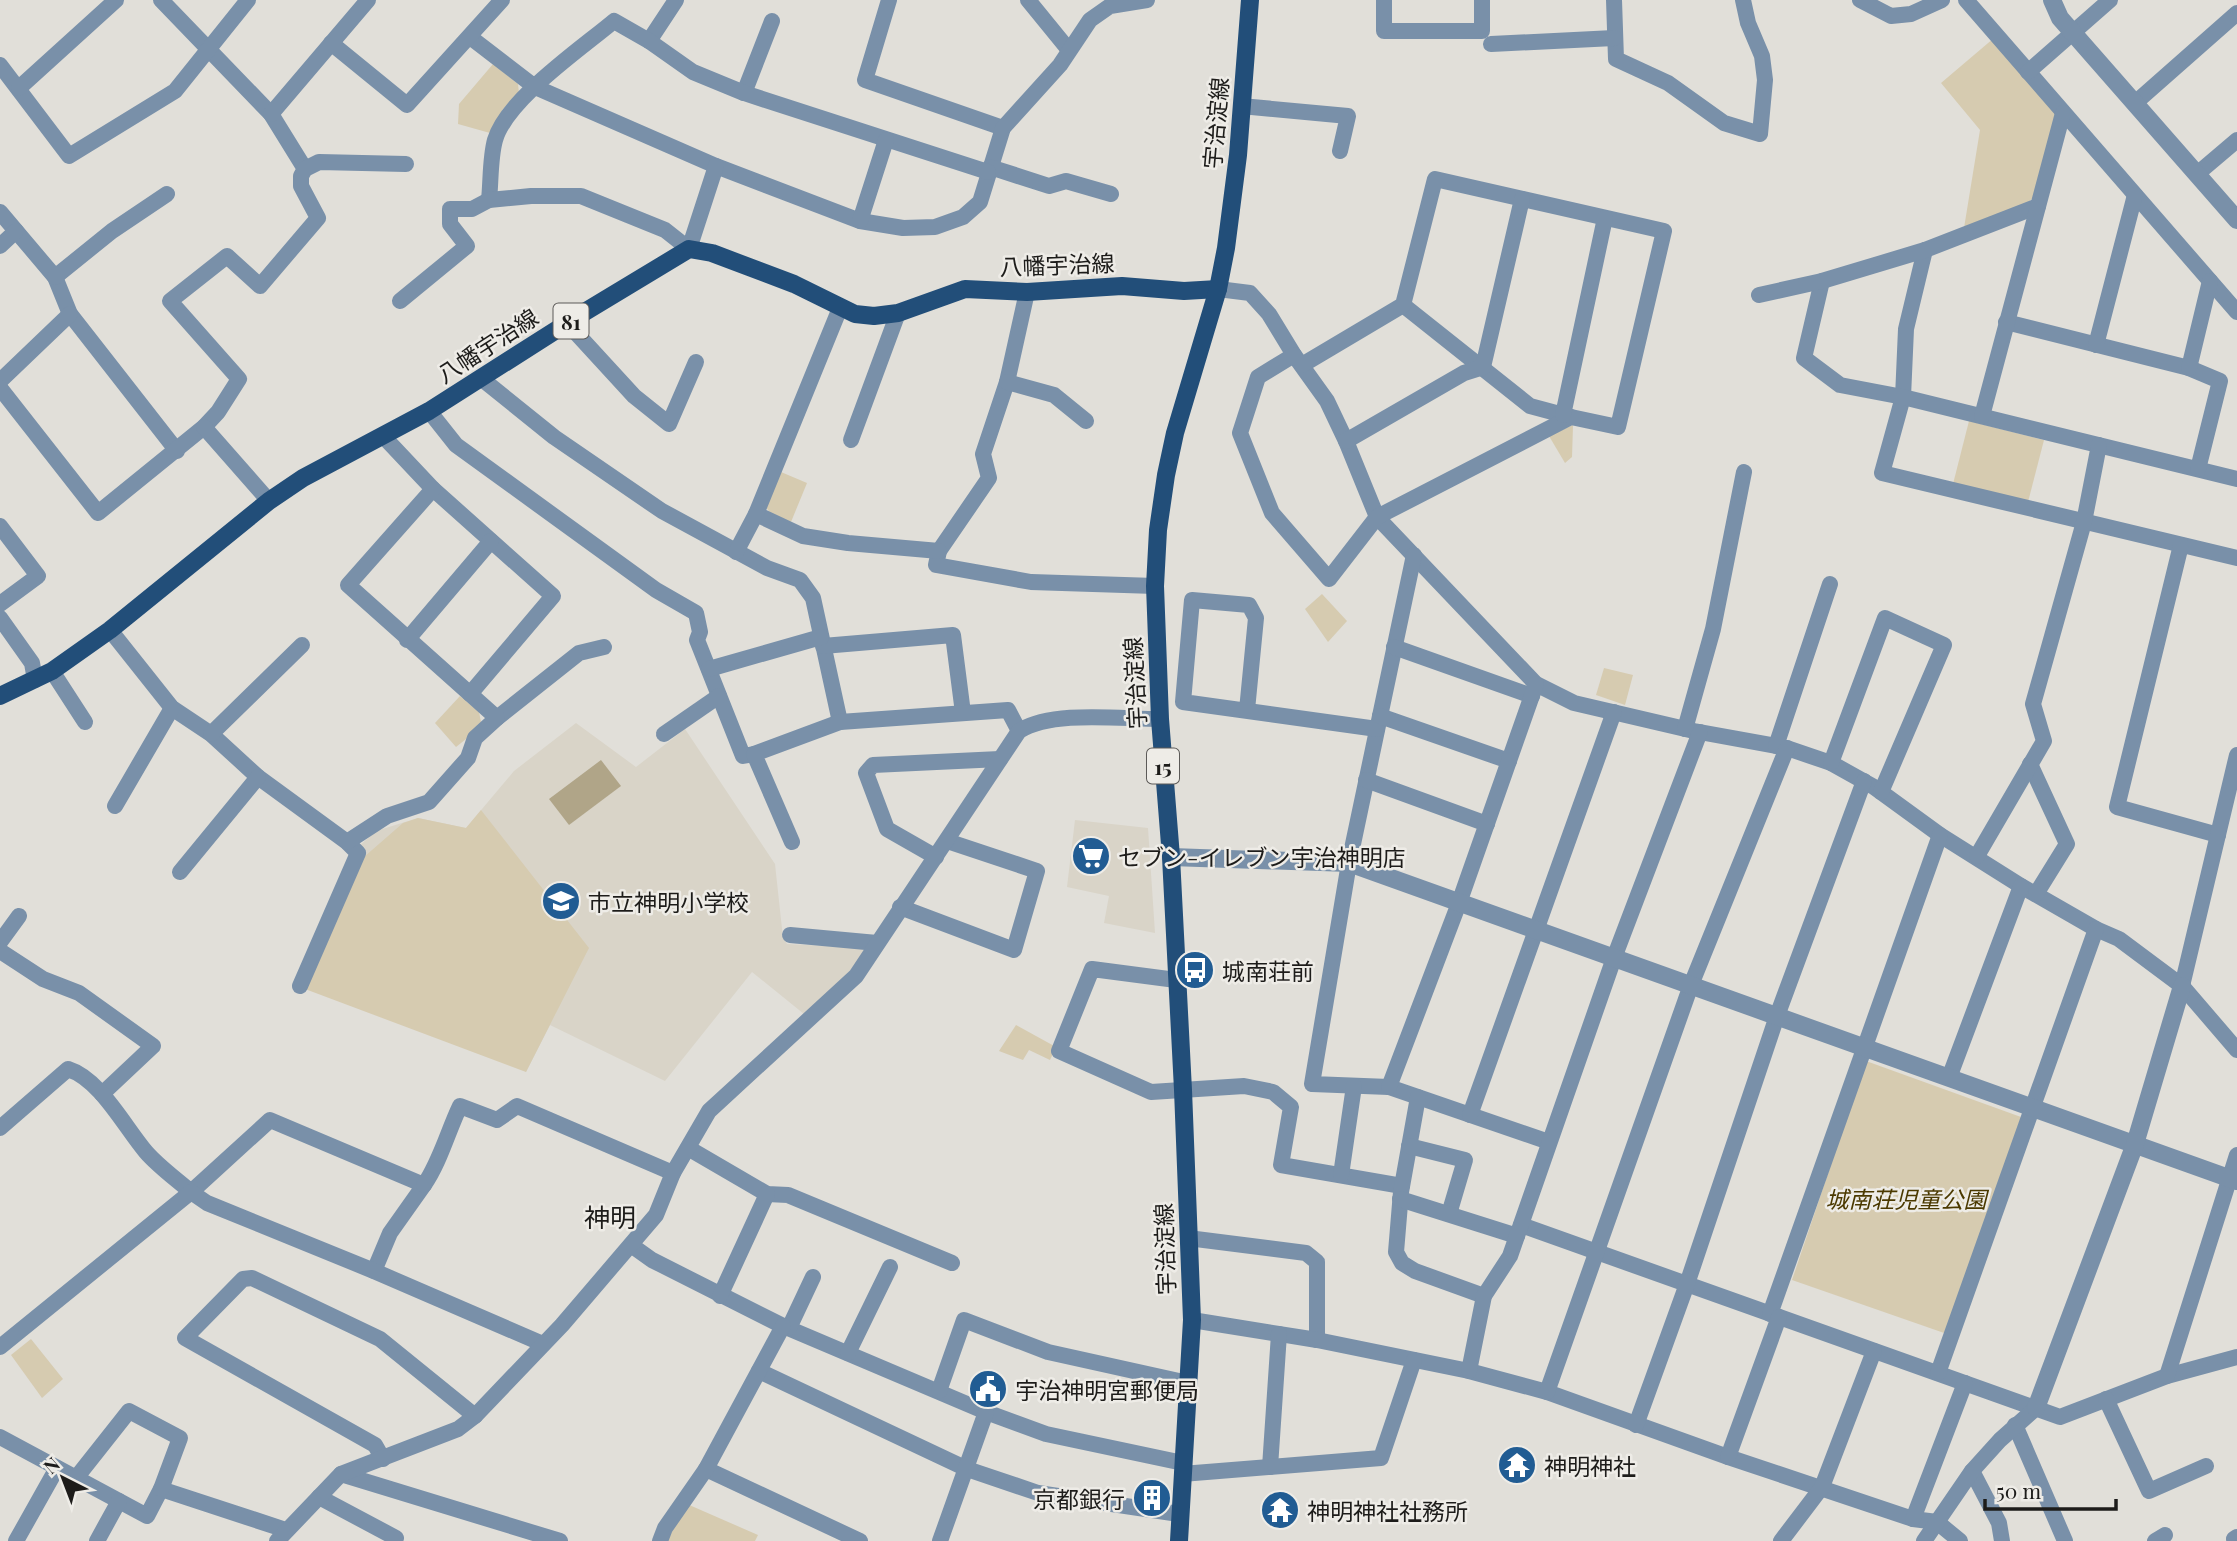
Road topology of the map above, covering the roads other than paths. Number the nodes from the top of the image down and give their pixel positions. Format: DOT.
graph roads {
  1 [pos="116,0"];
  2 [pos="160,0"];
  3 [pos="248,0"];
  4 [pos="368,0"];
  5 [pos="502,0"];
  6 [pos="676,0"];
  7 [pos="889,0"];
  8 [pos="1028,0"];
  9 [pos="1147,0"];
  10 [pos="1250,0"];
  11 [pos="1384,0"];
  12 [pos="1482,0"];
  13 [pos="1614,0"];
  14 [pos="1743,0"];
  15 [pos="1860,0"];
  16 [pos="1942,0"];
  17 [pos="1966,0"];
  18 [pos="2052,0"];
  19 [pos="2110,0"];
  20 [pos="2237,13"];
  21 [pos="772,21"];
  22 [pos="2073,32"];
  23 [pos="470,37"];
  24 [pos="1614,38"];
  25 [pos="649,41"];
  26 [pos="331,43"];
  27 [pos="1491,44"];
  28 [pos="1068,49"];
  29 [pos="208,50"];
  30 [pos="0,65"];
  31 [pos="2028,72"];
  32 [pos="535,87"];
  33 [pos="19,88"];
  34 [pos="744,93"];
  35 [pos="2135,103"];
  36 [pos="1241,106"];
  37 [pos="2063,113"];
  38 [pos="271,114"];
  39 [pos="1003,128"];
  40 [pos="886,140"];
  41 [pos="2237,140"];
  42 [pos="1340,151"];
  43 [pos="406,164"];
  44 [pos="716,166"];
  45 [pos="305,169"];
  46 [pos="989,170"];
  47 [pos="2197,174"];
  48 [pos="167,194"];
  49 [pos="1111,194"];
  50 [pos="2135,195"];
  51 [pos="1522,199"];
  52 [pos="489,200"];
  53 [pos="2038,206"];
  54 [pos="0,212"];
  55 [pos="1605,219"];
  56 [pos="2237,220"];
  57 [pos="860,221"];
  58 [pos="16,231"];
  59 [pos="0,246"];
  60 [pos="689,249"];
  61 [pos="1925,250"];
  62 [pos="55,277"];
  63 [pos="1822,281"];
  64 [pos="2210,281"];
  65 [pos="1218,289"];
  66 [pos="1027,292"];
  67 [pos="1759,295"];
  68 [pos="400,301"];
  69 [pos="1403,305"];
  70 [pos="840,308"];
  71 [pos="2237,312"];
  72 [pos="898,313"];
  73 [pos="70,314"];
  74 [pos="2006,322"];
  75 [pos="567,323"];
  76 [pos="2096,345"];
  77 [pos="1298,360"];
  78 [pos="696,362"];
  79 [pos="1483,367"];
  80 [pos="2189,368"];
  81 [pos="482,379"];
  82 [pos="0,381"];
  83 [pos="1007,382"];
  84 [pos="0,388"];
  85 [pos="1903,397"];
  86 [pos="429,411"];
  87 [pos="1567,416"];
  88 [pos="1982,416"];
  89 [pos="1086,421"];
  90 [pos="204,427"];
  91 [pos="384,437"];
  92 [pos="851,440"];
  93 [pos="1346,441"];
  94 [pos="2099,445"];
  95 [pos="177,451"];
  96 [pos="2198,469"];
  97 [pos="1744,472"];
  98 [pos="2237,479"];
  99 [pos="433,489"];
  100 [pos="269,501"];
  101 [pos="756,514"];
  102 [pos="1377,517"];
  103 [pos="2084,522"];
  104 [pos="0,526"];
  105 [pos="491,541"];
  106 [pos="2181,545"];
  107 [pos="939,551"];
  108 [pos="736,552"];
  109 [pos="1414,555"];
  110 [pos="2237,558"];
  111 [pos="1830,584"];
  112 [pos="1155,586"];
  113 [pos="0,604"];
  114 [pos="0,618"];
  115 [pos="110,630"];
  116 [pos="407,640"];
  117 [pos="822,642"];
  118 [pos="302,645"];
  119 [pos="604,647"];
  120 [pos="1394,647"];
  121 [pos="709,670"];
  122 [pos="52,671"];
  123 [pos="35,680"];
  124 [pos="1534,690"];
  125 [pos="470,694"];
  126 [pos="1160,694"];
  127 [pos="0,696"];
  128 [pos="719,696"];
  129 [pos="1183,702"];
  130 [pos="172,708"];
  131 [pos="1247,710"];
  132 [pos="1614,712"];
  133 [pos="963,713"];
  134 [pos="497,718"];
  135 [pos="1160,719"];
  136 [pos="85,722"];
  137 [pos="840,722"];
  138 [pos="1378,722"];
  139 [pos="670,724"];
  140 [pos="1693,730"];
  141 [pos="1019,731"];
  142 [pos="211,734"];
  143 [pos="1782,747"];
  144 [pos="754,754"];
  145 [pos="2237,755"];
  146 [pos="1000,759"];
  147 [pos="1510,761"];
  148 [pos="1831,763"];
  149 [pos="2030,764"];
  150 [pos="2235,772"];
  151 [pos="258,777"];
  152 [pos="1366,780"];
  153 [pos="1864,781"];
  154 [pos="1881,792"];
  155 [pos="115,806"];
  156 [pos="1487,824"];
  157 [pos="1940,835"];
  158 [pos="2218,835"];
  159 [pos="947,841"];
  160 [pos="347,842"];
  161 [pos="792,842"];
  162 [pos="1977,856"];
  163 [pos="1171,857"];
  164 [pos="936,858"];
  165 [pos="1349,863"];
  166 [pos="180,873"];
  167 [pos="2021,886"];
  168 [pos="2036,894"];
  169 [pos="1459,903"];
  170 [pos="900,907"];
  171 [pos="19,916"];
  172 [pos="2096,929"];
  173 [pos="1536,930"];
  174 [pos="790,935"];
  175 [pos="0,942"];
  176 [pos="877,943"];
  177 [pos="0,951"];
  178 [pos="1614,958"];
  179 [pos="1176,980"];
  180 [pos="1691,985"];
  181 [pos="300,986"];
  182 [pos="2182,986"];
  183 [pos="1777,1016"];
  184 [pos="1865,1047"];
  185 [pos="2237,1050"];
  186 [pos="1949,1077"];
  187 [pos="1354,1086"];
  188 [pos="1389,1087"];
  189 [pos="1183,1090"];
  190 [pos="102,1094"];
  191 [pos="1418,1097"];
  192 [pos="2033,1108"];
  193 [pos="1470,1115"];
  194 [pos="0,1128"];
  195 [pos="1549,1142"];
  196 [pos="2135,1144"];
  197 [pos="1409,1146"];
  198 [pos="688,1148"];
  199 [pos="2237,1155"];
  200 [pos="673,1173"];
  201 [pos="1341,1175"];
  202 [pos="2233,1180"];
  203 [pos="424,1185"];
  204 [pos="191,1192"];
  205 [pos="1401,1192"];
  206 [pos="767,1194"];
  207 [pos="1449,1214"];
  208 [pos="1519,1231"];
  209 [pos="1188,1238"];
  210 [pos="631,1245"];
  211 [pos="1598,1252"];
  212 [pos="952,1263"];
  213 [pos="890,1268"];
  214 [pos="374,1272"];
  215 [pos="813,1277"];
  216 [pos="1687,1284"];
  217 [pos="720,1296"];
  218 [pos="1484,1296"];
  219 [pos="1775,1315"];
  220 [pos="1192,1320"];
  221 [pos="786,1327"];
  222 [pos="1279,1334"];
  223 [pos="1317,1339"];
  224 [pos="543,1344"];
  225 [pos="0,1347"];
  226 [pos="1874,1351"];
  227 [pos="848,1353"];
  228 [pos="2237,1357"];
  229 [pos="1414,1360"];
  230 [pos="759,1371"];
  231 [pos="1469,1371"];
  232 [pos="1938,1373"];
  233 [pos="2167,1376"];
  234 [pos="1188,1383"];
  235 [pos="1965,1383"];
  236 [pos="939,1391"];
  237 [pos="1547,1392"];
  238 [pos="2106,1399"];
  239 [pos="2036,1408"];
  240 [pos="986,1412"];
  241 [pos="475,1416"];
  242 [pos="1636,1425"];
  243 [pos="2015,1425"];
  244 [pos="0,1437"];
  245 [pos="1728,1457"];
  246 [pos="383,1459"];
  247 [pos="2206,1466"];
  248 [pos="1270,1467"];
  249 [pos="57,1468"];
  250 [pos="1182,1468"];
  251 [pos="706,1469"];
  252 [pos="967,1469"];
  253 [pos="1972,1471"];
  254 [pos="341,1474"];
  255 [pos="76,1478"];
  256 [pos="1822,1487"];
  257 [pos="161,1489"];
  258 [pos="319,1497"];
  259 [pos="119,1501"];
  260 [pos="1179,1514"];
  261 [pos="1913,1519"];
  262 [pos="1937,1522"];
  263 [pos="281,1538"];
  264 [pos="16,1541"];
  265 [pos="97,1541"];
  266 [pos="393,1541"];
  267 [pos="560,1541"];
  268 [pos="660,1541"];
  269 [pos="860,1541"];
  270 [pos="940,1541"];
  271 [pos="1179,1541"];
  272 [pos="1781,1541"];
  273 [pos="1924,1541"];
  274 [pos="1960,1541"];
  275 [pos="2002,1541"];
  276 [pos="2065,1541"];
  1 -- 33 [label="street"];
  2 -- 29 [label="street"];
  3 -- 29 [label="street"];
  4 -- 26 [label="street"];
  5 -- 23 [label="street"];
  6 -- 25 [label="street"];
  7 -- 39 [label="street"];
  8 -- 28 [label="street"];
  9 -- 28 [label="street"];
  10 -- 36 [label="main road, 宇治淀線 / 15"];
  11 -- 12 [label="street"];
  13 -- 24 [label="street"];
  14 -- 24 [label="street"];
  15 -- 16 [label="street"];
  17 -- 31 [label="street"];
  18 -- 22 [label="street"];
  19 -- 22 [label="street"];
  20 -- 35 [label="street"];
  21 -- 34 [label="street"];
  22 -- 31 [label="street"];
  22 -- 35 [label="street"];
  23 -- 26 [label="street"];
  23 -- 32 [label="street"];
  24 -- 27 [label="street"];
  25 -- 32 [label="street"];
  25 -- 34 [label="street"];
  26 -- 38 [label="street"];
  28 -- 39 [label="street"];
  29 -- 33 [label="street"];
  29 -- 38 [label="street"];
  30 -- 33 [label="street"];
  31 -- 37 [label="street"];
  32 -- 44 [label="street"];
  32 -- 52 [label="street"];
  34 -- 40 [label="street"];
  35 -- 47 [label="street"];
  36 -- 42 [label="street"];
  36 -- 65 [label="main road, 宇治淀線 / 15"];
  37 -- 50 [label="street"];
  37 -- 53 [label="street"];
  38 -- 45 [label="street"];
  39 -- 46 [label="street"];
  40 -- 46 [label="street"];
  40 -- 57 [label="street"];
  41 -- 47 [label="street"];
  43 -- 45 [label="street"];
  44 -- 57 [label="street"];
  44 -- 60 [label="street"];
  45 -- 90 [label="street"];
  46 -- 49 [label="street"];
  46 -- 57 [label="street"];
  47 -- 56 [label="street"];
  48 -- 62 [label="street"];
  50 -- 64 [label="street"];
  50 -- 76 [label="street"];
  51 -- 55 [label="street"];
  51 -- 69 [label="street"];
  51 -- 79 [label="street"];
  52 -- 60 [label="street"];
  52 -- 68 [label="street"];
  53 -- 61 [label="street"];
  53 -- 74 [label="street"];
  54 -- 58 [label="street"];
  55 -- 87 [label="street"];
  55 -- 87 [label="street"];
  58 -- 59 [label="street"];
  58 -- 62 [label="street"];
  60 -- 70 [label="main road, 八幡宇治線"];
  60 -- 75 [label="main road, 八幡宇治線 / 81"];
  61 -- 63 [label="street"];
  61 -- 85 [label="street"];
  62 -- 73 [label="street"];
  63 -- 67 [label="street"];
  63 -- 85 [label="street"];
  64 -- 71 [label="street"];
  64 -- 80 [label="street"];
  65 -- 66 [label="main road, 八幡宇治線"];
  65 -- 77 [label="street"];
  65 -- 112 [label="main road, 宇治淀線 / 15"];
  66 -- 72 [label="main road, 八幡宇治線"];
  66 -- 83 [label="street"];
  69 -- 77 [label="street"];
  69 -- 79 [label="street"];
  70 -- 72 [label="main road, 八幡宇治線"];
  70 -- 101 [label="street"];
  72 -- 92 [label="street"];
  73 -- 82 [label="street"];
  73 -- 95 [label="street"];
  74 -- 76 [label="street"];
  74 -- 88 [label="street"];
  75 -- 78 [label="street"];
  75 -- 81 [label="main road, 八幡宇治線 / 81"];
  76 -- 80 [label="street"];
  77 -- 93 [label="street"];
  77 -- 102 [label="street"];
  79 -- 87 [label="street"];
  79 -- 93 [label="street"];
  80 -- 96 [label="street"];
  81 -- 86 [label="main road, 八幡宇治線 / 81"];
  81 -- 108 [label="street"];
  83 -- 89 [label="street"];
  83 -- 107 [label="street"];
  84 -- 95 [label="street"];
  85 -- 88 [label="street"];
  85 -- 103 [label="street"];
  86 -- 91 [label="main road, 八幡宇治線 / 81"];
  86 -- 121 [label="street"];
  87 -- 102 [label="street"];
  88 -- 94 [label="street"];
  90 -- 95 [label="street"];
  90 -- 100 [label="street"];
  91 -- 99 [label="street"];
  91 -- 100 [label="main road, 八幡宇治線 / 81"];
  93 -- 102 [label="street"];
  94 -- 96 [label="street"];
  94 -- 103 [label="street"];
  96 -- 98 [label="street"];
  97 -- 140 [label="street"];
  99 -- 105 [label="street"];
  99 -- 116 [label="street"];
  100 -- 115 [label="main road, 八幡宇治線 / 81"];
  101 -- 107 [label="street"];
  101 -- 108 [label="street"];
  102 -- 109 [label="street"];
  103 -- 106 [label="street"];
  103 -- 149 [label="street"];
  104 -- 113 [label="street"];
  105 -- 116 [label="street"];
  105 -- 125 [label="street"];
  106 -- 110 [label="street"];
  106 -- 158 [label="street"];
  107 -- 112 [label="street"];
  108 -- 117 [label="street"];
  109 -- 120 [label="street"];
  109 -- 124 [label="street"];
  111 -- 143 [label="street"];
  112 -- 126 [label="main road, 宇治淀線 / 15"];
  114 -- 123 [label="street"];
  115 -- 122 [label="main road, 八幡宇治線 / 81"];
  115 -- 130 [label="street"];
  116 -- 125 [label="street"];
  117 -- 121 [label="street"];
  117 -- 133 [label="street"];
  117 -- 137 [label="street"];
  118 -- 142 [label="street"];
  119 -- 134 [label="street"];
  120 -- 124 [label="street"];
  120 -- 138 [label="street"];
  121 -- 128 [label="street"];
  122 -- 123 [label="main road, 八幡宇治線 / 81"];
  122 -- 136 [label="street"];
  123 -- 127 [label="main road, 八幡宇治線 / 81"];
  124 -- 132 [label="street"];
  124 -- 147 [label="street"];
  125 -- 134 [label="street"];
  126 -- 129 [label="street"];
  126 -- 135 [label="main road, 宇治淀線 / 15"];
  128 -- 139 [label="street"];
  128 -- 144 [label="street"];
  129 -- 131 [label="street"];
  129 -- 131 [label="street"];
  130 -- 142 [label="street"];
  130 -- 155 [label="street"];
  131 -- 138 [label="street"];
  132 -- 140 [label="street"];
  132 -- 173 [label="street"];
  133 -- 137 [label="street"];
  133 -- 141 [label="street"];
  134 -- 160 [label="street"];
  135 -- 141 [label="street"];
  135 -- 163 [label="main road, 宇治淀線 / 15"];
  137 -- 144 [label="street"];
  138 -- 147 [label="street"];
  138 -- 152 [label="street"];
  140 -- 143 [label="street"];
  140 -- 178 [label="street"];
  141 -- 146 [label="street"];
  142 -- 151 [label="street"];
  143 -- 148 [label="street"];
  143 -- 180 [label="street"];
  144 -- 161 [label="street"];
  145 -- 150 [label="street"];
  146 -- 159 [label="street"];
  146 -- 164 [label="street"];
  147 -- 156 [label="street"];
  148 -- 153 [label="street"];
  148 -- 154 [label="street"];
  149 -- 162 [label="street"];
  149 -- 168 [label="street"];
  150 -- 158 [label="street"];
  151 -- 160 [label="street"];
  151 -- 166 [label="street"];
  152 -- 156 [label="street"];
  152 -- 165 [label="street"];
  153 -- 154 [label="street"];
  153 -- 183 [label="street"];
  154 -- 157 [label="street"];
  156 -- 169 [label="street"];
  157 -- 162 [label="street"];
  157 -- 184 [label="street"];
  158 -- 182 [label="street"];
  159 -- 164 [label="street"];
  159 -- 170 [label="street"];
  160 -- 181 [label="street"];
  162 -- 167 [label="street"];
  163 -- 165 [label="street"];
  163 -- 179 [label="main road, 宇治淀線 / 15"];
  164 -- 170 [label="street"];
  165 -- 169 [label="street"];
  165 -- 187 [label="street"];
  167 -- 168 [label="street"];
  167 -- 186 [label="street"];
  168 -- 172 [label="street"];
  169 -- 173 [label="street"];
  169 -- 188 [label="street"];
  170 -- 176 [label="street"];
  171 -- 175 [label="street"];
  172 -- 182 [label="street"];
  172 -- 192 [label="street"];
  173 -- 178 [label="street"];
  173 -- 193 [label="street"];
  174 -- 176 [label="street"];
  176 -- 198 [label="street"];
  177 -- 190 [label="street"];
  178 -- 180 [label="street"];
  178 -- 195 [label="street"];
  179 -- 189 [label="main road, 宇治淀線 / 15"];
  179 -- 189 [label="street"];
  180 -- 183 [label="street"];
  180 -- 211 [label="street"];
  182 -- 185 [label="street"];
  182 -- 196 [label="street"];
  183 -- 184 [label="street"];
  183 -- 216 [label="street"];
  184 -- 186 [label="street"];
  184 -- 219 [label="street"];
  186 -- 192 [label="street"];
  187 -- 188 [label="street"];
  187 -- 201 [label="street"];
  188 -- 191 [label="street"];
  189 -- 201 [label="street"];
  189 -- 209 [label="main road, 宇治淀線 / 15"];
  190 -- 194 [label="street"];
  190 -- 204 [label="street"];
  191 -- 193 [label="street"];
  191 -- 197 [label="street"];
  192 -- 196 [label="street"];
  192 -- 232 [label="street"];
  193 -- 195 [label="street"];
  195 -- 208 [label="street"];
  196 -- 202 [label="street"];
  196 -- 239 [label="street"];
  197 -- 205 [label="street"];
  197 -- 207 [label="street"];
  198 -- 200 [label="street"];
  198 -- 206 [label="street"];
  199 -- 202 [label="street"];
  200 -- 203 [label="street"];
  200 -- 210 [label="street"];
  201 -- 205 [label="street"];
  202 -- 233 [label="street"];
  203 -- 204 [label="street"];
  203 -- 214 [label="street"];
  204 -- 214 [label="street"];
  204 -- 225 [label="street"];
  205 -- 207 [label="street"];
  205 -- 218 [label="street"];
  206 -- 212 [label="street"];
  206 -- 217 [label="street"];
  207 -- 208 [label="street"];
  208 -- 211 [label="street"];
  208 -- 218 [label="street"];
  209 -- 220 [label="main road, 宇治淀線 / 15"];
  209 -- 223 [label="street"];
  210 -- 217 [label="street"];
  210 -- 224 [label="street"];
  211 -- 216 [label="street"];
  211 -- 237 [label="street"];
  213 -- 227 [label="street"];
  214 -- 224 [label="street"];
  215 -- 221 [label="street"];
  216 -- 219 [label="street"];
  216 -- 242 [label="street"];
  217 -- 221 [label="street"];
  218 -- 231 [label="street"];
  219 -- 226 [label="street"];
  219 -- 245 [label="street"];
  220 -- 222 [label="street"];
  220 -- 234 [label="main road, 宇治淀線 / 15"];
  221 -- 227 [label="street"];
  221 -- 230 [label="street"];
  222 -- 223 [label="street"];
  222 -- 248 [label="street"];
  223 -- 229 [label="street"];
  224 -- 241 [label="street"];
  226 -- 232 [label="street"];
  226 -- 256 [label="street"];
  227 -- 236 [label="street"];
  228 -- 233 [label="street"];
  229 -- 231 [label="street"];
  229 -- 248 [label="street"];
  230 -- 251 [label="street"];
  230 -- 252 [label="street"];
  231 -- 237 [label="street"];
  232 -- 235 [label="street"];
  233 -- 238 [label="street"];
  234 -- 236 [label="street"];
  234 -- 250 [label="main road, 宇治淀線 / 15"];
  235 -- 239 [label="street"];
  235 -- 261 [label="street"];
  236 -- 240 [label="street"];
  237 -- 242 [label="street"];
  238 -- 239 [label="street"];
  238 -- 247 [label="street"];
  239 -- 243 [label="street"];
  240 -- 250 [label="street"];
  240 -- 252 [label="street"];
  241 -- 246 [label="street"];
  241 -- 246 [label="street"];
  242 -- 245 [label="street"];
  243 -- 253 [label="street"];
  243 -- 276 [label="street"];
  244 -- 249 [label="street"];
  245 -- 256 [label="street"];
  246 -- 254 [label="street"];
  248 -- 250 [label="street"];
  249 -- 255 [label="street"];
  249 -- 264 [label="street"];
  250 -- 260 [label="main road, 宇治淀線 / 15"];
  251 -- 268 [label="street"];
  251 -- 269 [label="street"];
  252 -- 260 [label="street"];
  252 -- 270 [label="street"];
  253 -- 262 [label="street"];
  253 -- 275 [label="street"];
  254 -- 258 [label="street"];
  254 -- 267 [label="street"];
  255 -- 257 [label="street"];
  255 -- 259 [label="street"];
  256 -- 261 [label="street"];
  256 -- 272 [label="street"];
  257 -- 259 [label="street"];
  257 -- 263 [label="street"];
  258 -- 263 [label="street"];
  258 -- 266 [label="street"];
  259 -- 265 [label="street"];
  260 -- 271 [label="main road, 宇治淀線 / 15"];
  261 -- 262 [label="street"];
  262 -- 273 [label="street"];
  262 -- 274 [label="street"];
}
